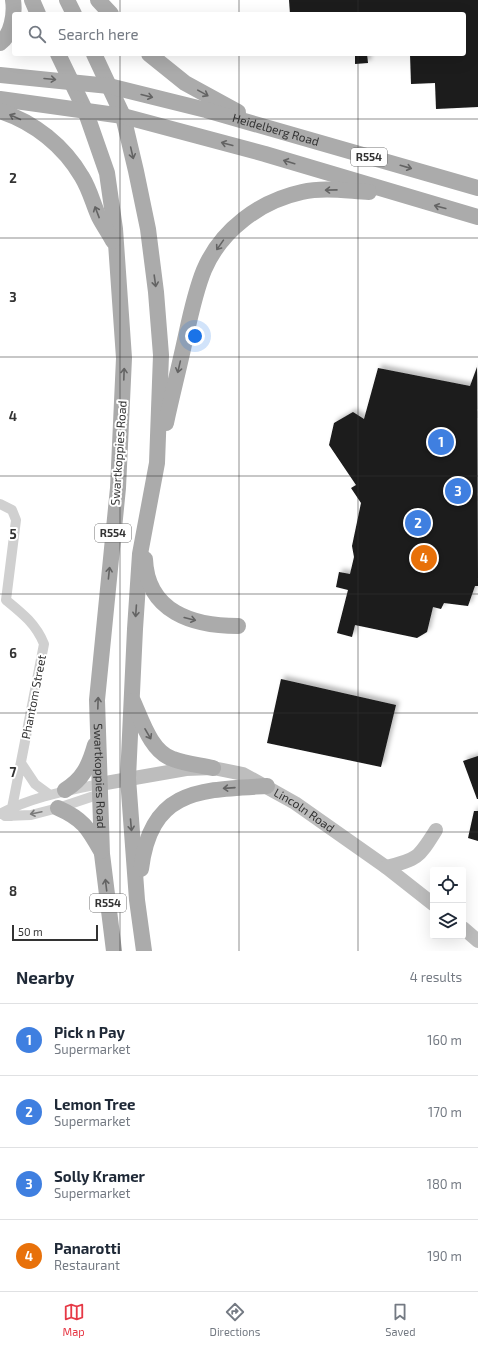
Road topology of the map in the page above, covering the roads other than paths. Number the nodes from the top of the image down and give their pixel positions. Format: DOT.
graph roads {
  1 [pos="13,0"];
  2 [pos="32,0"];
  3 [pos="67,0"];
  4 [pos="98,0"];
  5 [pos="13,12"];
  6 [pos="37,12"];
  7 [pos="73,12"];
  8 [pos="109,12"];
  9 [pos="12,24"];
  10 [pos="0,43"];
  11 [pos="59,56"];
  12 [pos="95,56"];
  13 [pos="151,56"];
  14 [pos="0,75"];
  15 [pos="72,81"];
  16 [pos="109,86"];
  17 [pos="0,99"];
  18 [pos="85,110"];
  19 [pos="0,111"];
  20 [pos="123,116"];
  21 [pos="260,125"];
  22 [pos="478,188"];
  23 [pos="398,194"];
  24 [pos="478,217"];
  25 [pos="116,246"];
  26 [pos="157,463"];
  27 [pos="0,504"];
  28 [pos="144,531"];
  29 [pos="3,601"];
  30 [pos="238,626"];
  31 [pos="132,698"];
  32 [pos="97,738"];
  33 [pos="21,763"];
  34 [pos="213,768"];
  35 [pos="128,782"];
  36 [pos="268,786"];
  37 [pos="100,789"];
  38 [pos="58,798"];
  39 [pos="12,812"];
  40 [pos="0,816"];
  41 [pos="436,830"];
  42 [pos="102,854"];
  43 [pos="386,867"];
  44 [pos="137,900"];
  45 [pos="432,903"];
  46 [pos="466,930"];
  47 [pos="477,939"];
  48 [pos="114,951"];
  49 [pos="144,951"];
  1 -- 5 [label="main road"];
  2 -- 6 [label="main road"];
  3 -- 7 [label="main road"];
  4 -- 8 [label="main road"];
  9 -- 10 [label="main road"];
  11 -- 15 [label="main road, Swartkoppies Road"];
  12 -- 16 [label="main road"];
  13 -- 21 [label="main road, one-way"];
  14 -- 15 [label="main road, Heidelberg Road, one-way"];
  15 -- 16 [label="main road, Heidelberg Road / R554"];
  15 -- 18 [label="main road, Swartkoppies Road / R554"];
  16 -- 20 [label="main road, R554"];
  16 -- 21 [label="main road, Heidelberg Road / R554, one-way"];
  17 -- 18 [label="main road"];
  18 -- 20 [label="main road, R554"];
  18 -- 25 [label="main road, Swartkoppies Road / R554"];
  25 -- 19 [label="main road, one-way"];
  23 -- 20 [label="main road, R554, one-way"];
  20 -- 26 [label="main road, R554, one-way"];
  21 -- 22 [label="main road, Heidelberg Road / R554, one-way"];
  24 -- 23 [label="main road, R554, one-way"];
  23 -- 26 [label="main road, one-way"];
  32 -- 25 [label="main road, Swartkoppies Road / R554, one-way"];
  26 -- 28 [label="main road, R554"];
  27 -- 29 [label="street"];
  28 -- 30 [label="main road, one-way"];
  28 -- 31 [label="main road, R554, one-way"];
  29 -- 33 [label="street, Phantom Street"];
  31 -- 34 [label="main road, one-way"];
  31 -- 35 [label="main road, R554"];
  32 -- 37 [label="main road, Swartkoppies Road / R554"];
  32 -- 38 [label="main road"];
  33 -- 38 [label="street"];
  33 -- 39 [label="street, Phantom Street"];
  34 -- 35 [label="street, Lincoln Road"];
  34 -- 36 [label="street, Lincoln Road"];
  35 -- 37 [label="street"];
  35 -- 44 [label="main road, R554, one-way"];
  36 -- 43 [label="street, Lincoln Road"];
  36 -- 44 [label="main road, one-way"];
  37 -- 38 [label="street"];
  37 -- 38 [label="street"];
  37 -- 42 [label="main road, Swartkoppies Road / R554"];
  38 -- 39 [label="street"];
  38 -- 39 [label="street, one-way"];
  38 -- 42 [label="main road"];
  39 -- 40 [label="street"];
  41 -- 43 [label="street"];
  48 -- 42 [label="main road, Swartkoppies Road / R554, one-way"];
  43 -- 45 [label="street, Lincoln Road"];
  44 -- 49 [label="main road, R554"];
  46 -- 47 [label="street"];
}
